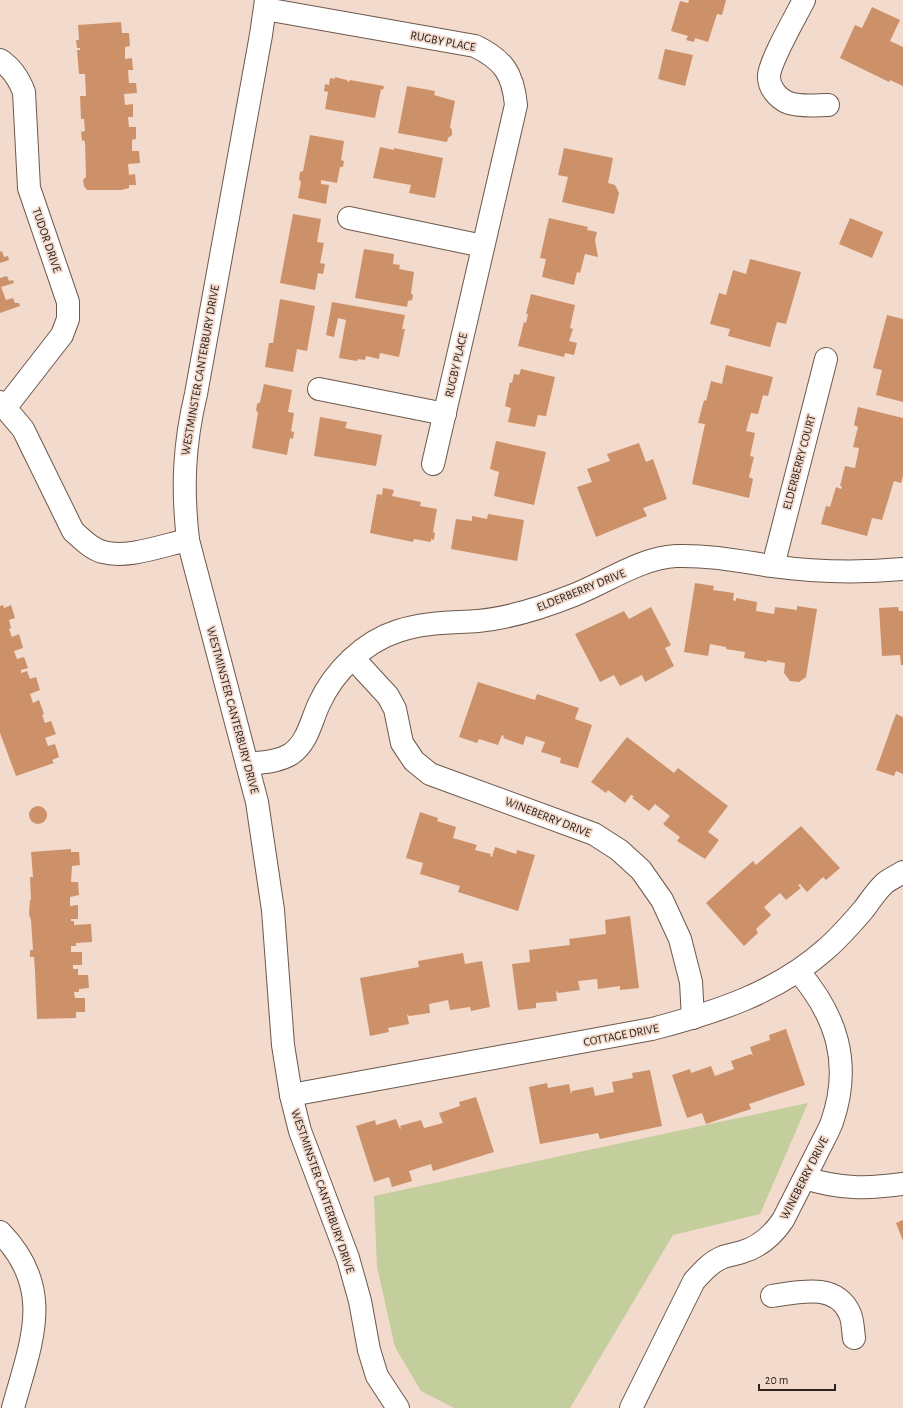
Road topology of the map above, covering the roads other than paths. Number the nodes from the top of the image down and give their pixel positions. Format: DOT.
graph roads {
  1 [pos="804,0"];
  2 [pos="265,4"];
  3 [pos="0,60"];
  4 [pos="828,105"];
  5 [pos="349,218"];
  6 [pos="483,246"];
  7 [pos="826,359"];
  8 [pos="319,389"];
  9 [pos="3,405"];
  10 [pos="445,414"];
  11 [pos="433,464"];
  12 [pos="188,540"];
  13 [pos="772,566"];
  14 [pos="903,568"];
  15 [pos="353,658"];
  16 [pos="248,764"];
  17 [pos="903,872"];
  18 [pos="798,970"];
  19 [pos="693,1018"];
  20 [pos="291,1095"];
  21 [pos="804,1178"];
  22 [pos="903,1184"];
  23 [pos="0,1232"];
  24 [pos="772,1296"];
  25 [pos="854,1338"];
  26 [pos="13,1408"];
  27 [pos="398,1408"];
  28 [pos="631,1408"];
  1 -- 4 [label="street"];
  2 -- 6 [label="street, RUGBY PLACE"];
  2 -- 12 [label="street, WESTMINSTER CANTERBURY DRIVE"];
  3 -- 9 [label="street, TUDOR DRIVE"];
  5 -- 6 [label="street"];
  6 -- 10 [label="street, RUGBY PLACE"];
  7 -- 13 [label="street, ELDERBERRY COURT"];
  8 -- 10 [label="street, RUGBY PLACE"];
  9 -- 12 [label="street, TUDOR DRIVE"];
  10 -- 11 [label="street, RUGBY PLACE"];
  12 -- 16 [label="street, WESTMINSTER CANTERBURY DRIVE"];
  13 -- 14 [label="street, ELDERBERRY DRIVE"];
  13 -- 15 [label="street, ELDERBERRY DRIVE"];
  15 -- 16 [label="street, ELDERBERRY DRIVE"];
  15 -- 19 [label="street, WINEBERRY DRIVE"];
  16 -- 20 [label="street, WESTMINSTER CANTERBURY DRIVE"];
  17 -- 18 [label="street, COTTAGE DRIVE"];
  18 -- 19 [label="street, COTTAGE DRIVE"];
  18 -- 21 [label="street, WINEBERRY DRIVE"];
  19 -- 20 [label="street, COTTAGE DRIVE"];
  20 -- 27 [label="street, WESTMINSTER CANTERBURY DRIVE"];
  21 -- 22 [label="street"];
  21 -- 28 [label="street, WINEBERRY DRIVE"];
  23 -- 26 [label="street"];
  24 -- 25 [label="street"];
}
